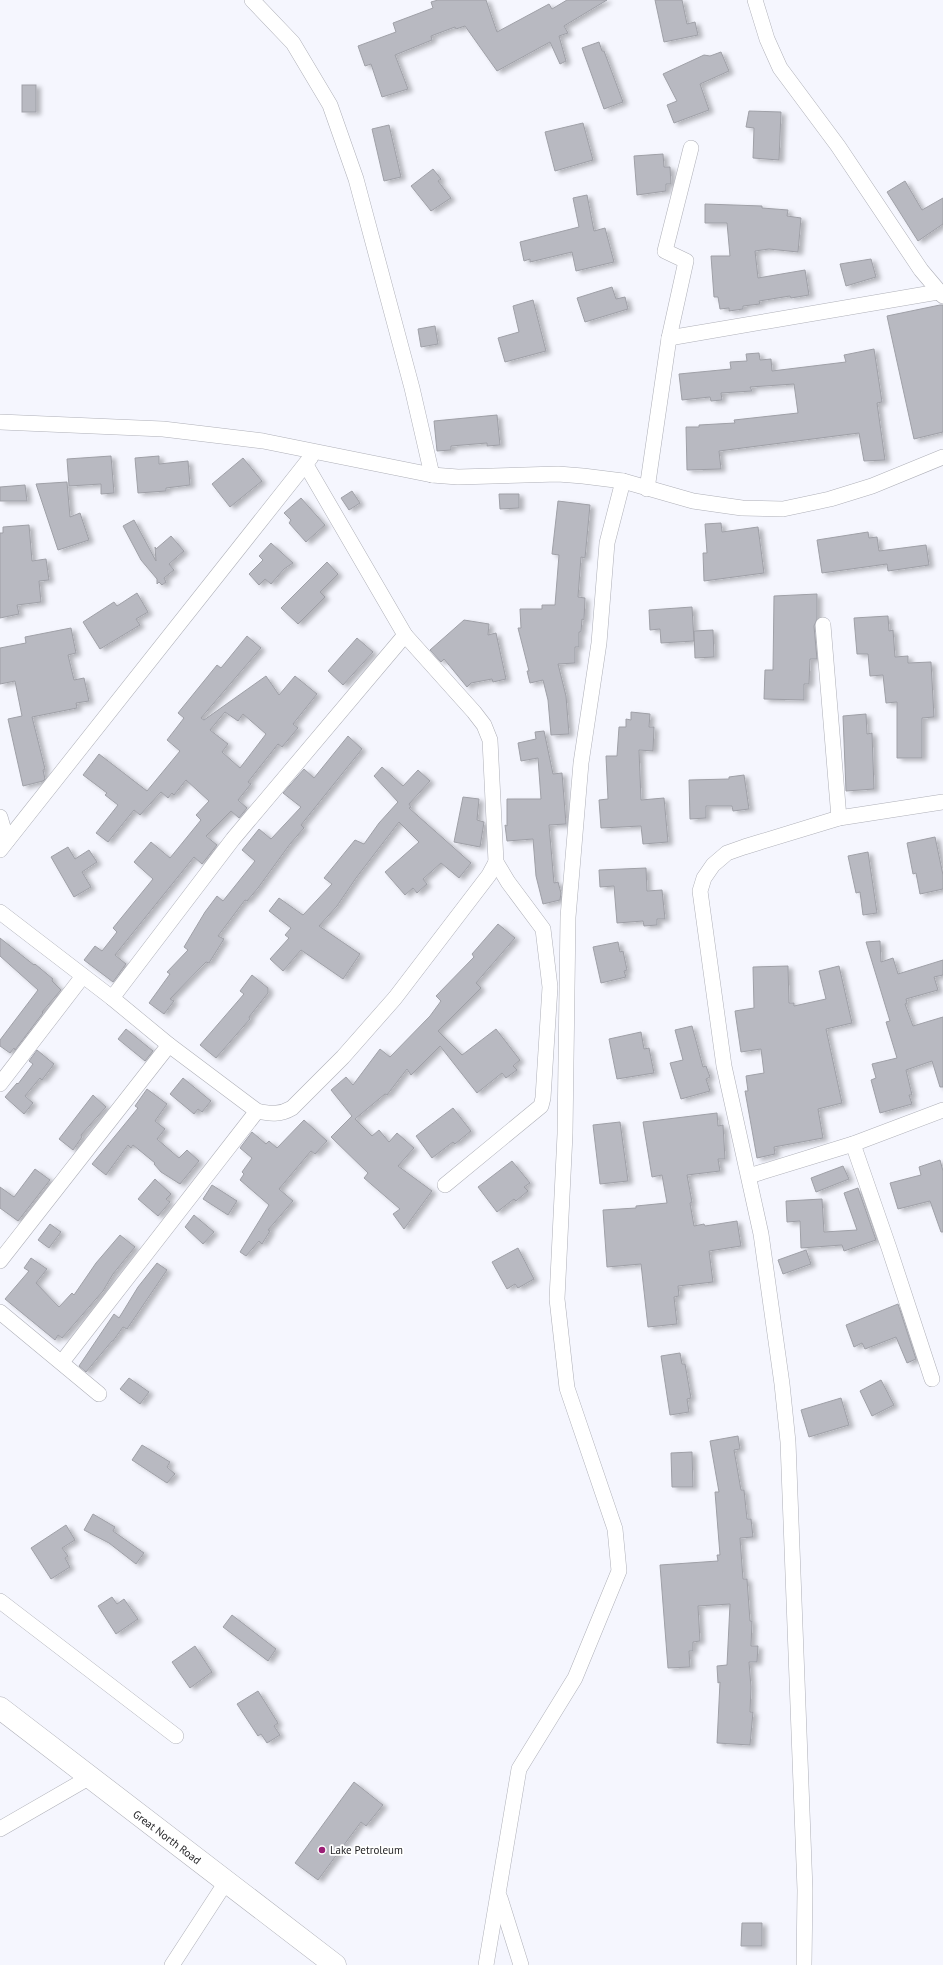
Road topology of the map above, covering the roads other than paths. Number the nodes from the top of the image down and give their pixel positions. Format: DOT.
graph roads {
  1 [pos="252,0"];
  2 [pos="755,0"];
  3 [pos="691,148"];
  4 [pos="941,294"];
  5 [pos="669,338"];
  6 [pos="0,422"];
  7 [pos="943,457"];
  8 [pos="309,459"];
  9 [pos="432,475"];
  10 [pos="623,481"];
  11 [pos="647,489"];
  12 [pos="823,625"];
  13 [pos="405,635"];
  14 [pos="943,802"];
  15 [pos="0,818"];
  16 [pos="839,818"];
  17 [pos="3,845"];
  18 [pos="496,862"];
  19 [pos="0,912"];
  20 [pos="83,976"];
  21 [pos="112,998"];
  22 [pos="169,1045"];
  23 [pos="0,1084"];
  24 [pos="943,1110"];
  25 [pos="257,1112"];
  26 [pos="852,1144"];
  27 [pos="748,1176"];
  28 [pos="445,1185"];
  29 [pos="0,1261"];
  30 [pos="0,1312"];
  31 [pos="62,1362"];
  32 [pos="932,1379"];
  33 [pos="99,1394"];
  34 [pos="0,1601"];
  35 [pos="0,1708"];
  36 [pos="176,1736"];
  37 [pos="90,1777"];
  38 [pos="0,1830"];
  39 [pos="226,1882"];
  40 [pos="499,1895"];
  41 [pos="172,1965"];
  42 [pos="335,1965"];
  43 [pos="486,1965"];
  44 [pos="521,1965"];
  45 [pos="804,1965"];
  1 -- 9 [label="street"];
  2 -- 4 [label="street"];
  3 -- 5 [label="street"];
  4 -- 5 [label="street"];
  5 -- 11 [label="street"];
  6 -- 8 [label="street"];
  7 -- 11 [label="street"];
  8 -- 9 [label="street"];
  8 -- 13 [label="street"];
  8 -- 17 [label="street"];
  9 -- 10 [label="street"];
  10 -- 11 [label="street"];
  10 -- 40 [label="street"];
  12 -- 16 [label="street"];
  13 -- 18 [label="street"];
  13 -- 21 [label="street"];
  14 -- 16 [label="street"];
  15 -- 17 [label="street"];
  16 -- 27 [label="street"];
  18 -- 25 [label="street"];
  18 -- 28 [label="street"];
  19 -- 20 [label="street"];
  20 -- 21 [label="street"];
  20 -- 23 [label="street"];
  21 -- 22 [label="street"];
  22 -- 25 [label="street"];
  22 -- 29 [label="street"];
  24 -- 26 [label="street"];
  25 -- 31 [label="street"];
  26 -- 27 [label="street"];
  26 -- 32 [label="street"];
  27 -- 45 [label="street"];
  30 -- 31 [label="street"];
  31 -- 33 [label="street"];
  34 -- 36 [label="street"];
  35 -- 37 [label="highway, Great North Road"];
  37 -- 38 [label="street"];
  37 -- 39 [label="highway, Great North Road"];
  39 -- 41 [label="street"];
  39 -- 42 [label="highway, Great North Road"];
  40 -- 43 [label="street"];
  40 -- 44 [label="street"];
}
